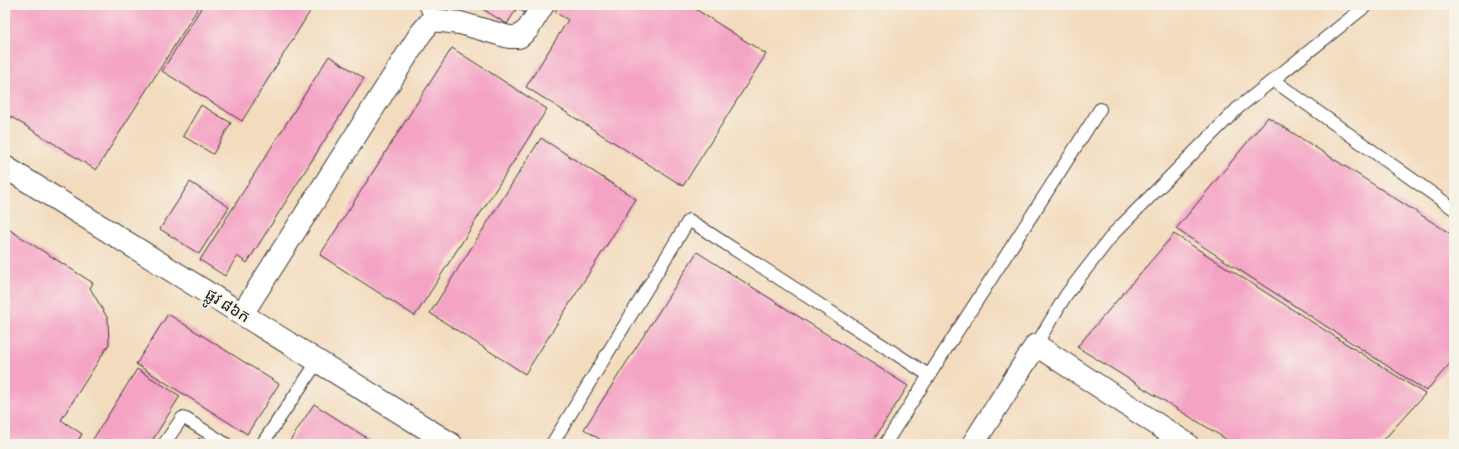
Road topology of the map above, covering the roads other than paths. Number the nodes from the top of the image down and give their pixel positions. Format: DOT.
graph roads {
  1 [pos="543,5"];
  2 [pos="1367,5"];
  3 [pos="429,13"];
  4 [pos="1273,80"];
  5 [pos="1100,109"];
  6 [pos="5,167"];
  7 [pos="1454,209"];
  8 [pos="242,314"];
  9 [pos="1036,344"];
  10 [pos="318,362"];
  11 [pos="930,376"];
  12 [pos="557,442"];
  13 [pos="164,444"];
  14 [pos="226,444"];
  15 [pos="262,444"];
  16 [pos="451,444"];
  17 [pos="885,444"];
  18 [pos="973,444"];
  19 [pos="1187,444"];
  1 -- 3 [label="street"];
  2 -- 4 [label="lane"];
  3 -- 8 [label="street"];
  4 -- 7 [label="lane"];
  4 -- 9 [label="lane"];
  5 -- 11 [label="lane"];
  6 -- 8 [label="street, ផ្លូវ ៨៦ក"];
  8 -- 10 [label="street, ផ្លូវ ៨៦ក"];
  9 -- 18 [label="street"];
  9 -- 19 [label="street"];
  10 -- 15 [label="lane"];
  10 -- 16 [label="street, ផ្លូវ ៨៦ក"];
  11 -- 12 [label="lane"];
  11 -- 17 [label="lane"];
  13 -- 14 [label="lane"];
}
